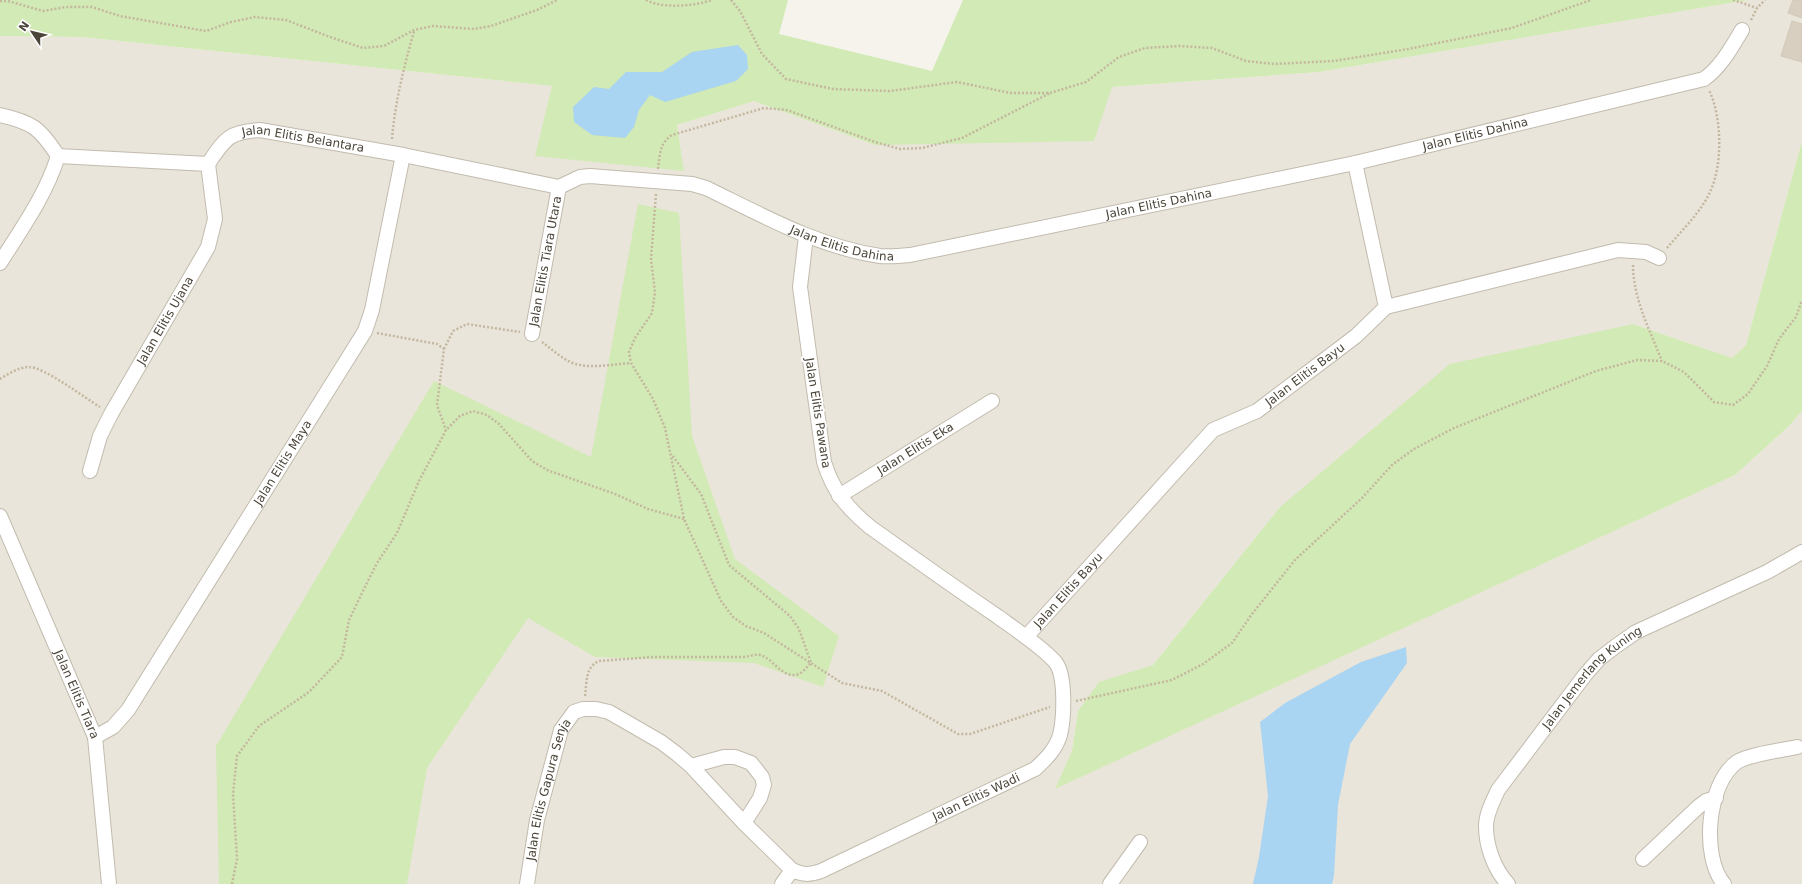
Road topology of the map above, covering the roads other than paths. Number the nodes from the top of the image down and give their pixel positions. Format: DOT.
graph roads {
  1 [pos="1742,30"];
  2 [pos="0,115"];
  3 [pos="399,154"];
  4 [pos="58,156"];
  5 [pos="1355,163"];
  6 [pos="208,164"];
  7 [pos="560,187"];
  8 [pos="806,236"];
  9 [pos="1659,258"];
  10 [pos="0,263"];
  11 [pos="1386,307"];
  12 [pos="532,334"];
  13 [pos="992,401"];
  14 [pos="90,471"];
  15 [pos="840,496"];
  16 [pos="0,516"];
  17 [pos="1802,552"];
  18 [pos="1026,638"];
  19 [pos="95,737"];
  20 [pos="1797,747"];
  21 [pos="692,766"];
  22 [pos="1716,798"];
  23 [pos="744,823"];
  24 [pos="1140,842"];
  25 [pos="1643,859"];
  26 [pos="792,870"];
  27 [pos="109,884"];
  28 [pos="527,884"];
  29 [pos="782,884"];
  30 [pos="1110,884"];
  31 [pos="1508,884"];
  32 [pos="1724,884"];
  1 -- 5 [label="street, Jalan Elitis Dahina"];
  2 -- 4 [label="street"];
  3 -- 6 [label="street, Jalan Elitis Belantara"];
  3 -- 7 [label="street, Jalan Elitis Belantara"];
  3 -- 19 [label="street, Jalan Elitis Maya"];
  4 -- 6 [label="street"];
  4 -- 10 [label="street"];
  5 -- 8 [label="street, Jalan Elitis Dahina"];
  5 -- 11 [label="street"];
  6 -- 14 [label="street, Jalan Elitis Ujana"];
  7 -- 8 [label="street, Jalan Elitis Dahina"];
  7 -- 12 [label="street, Jalan Elitis Tiara Utara"];
  8 -- 15 [label="street, Jalan Elitis Pawana"];
  9 -- 11 [label="street"];
  11 -- 18 [label="street, Jalan Elitis Bayu"];
  13 -- 15 [label="street, Jalan Elitis Eka"];
  15 -- 18 [label="street, Jalan Elitis Pawana"];
  16 -- 19 [label="street, Jalan Elitis Tiara"];
  17 -- 31 [label="street, Jalan Jemerlang Kuning"];
  18 -- 26 [label="street, Jalan Elitis Wadi"];
  19 -- 27 [label="street, Jalan Elitis Tiara"];
  20 -- 22 [label="street"];
  21 -- 23 [label="street, Jalan Elitis Gapura Senja"];
  21 -- 23 [label="street"];
  21 -- 28 [label="street, Jalan Elitis Gapura Senja"];
  22 -- 25 [label="street"];
  22 -- 32 [label="street"];
  23 -- 26 [label="street, Jalan Elitis Gapura Senja"];
  24 -- 30 [label="street"];
  26 -- 29 [label="street"];
}
